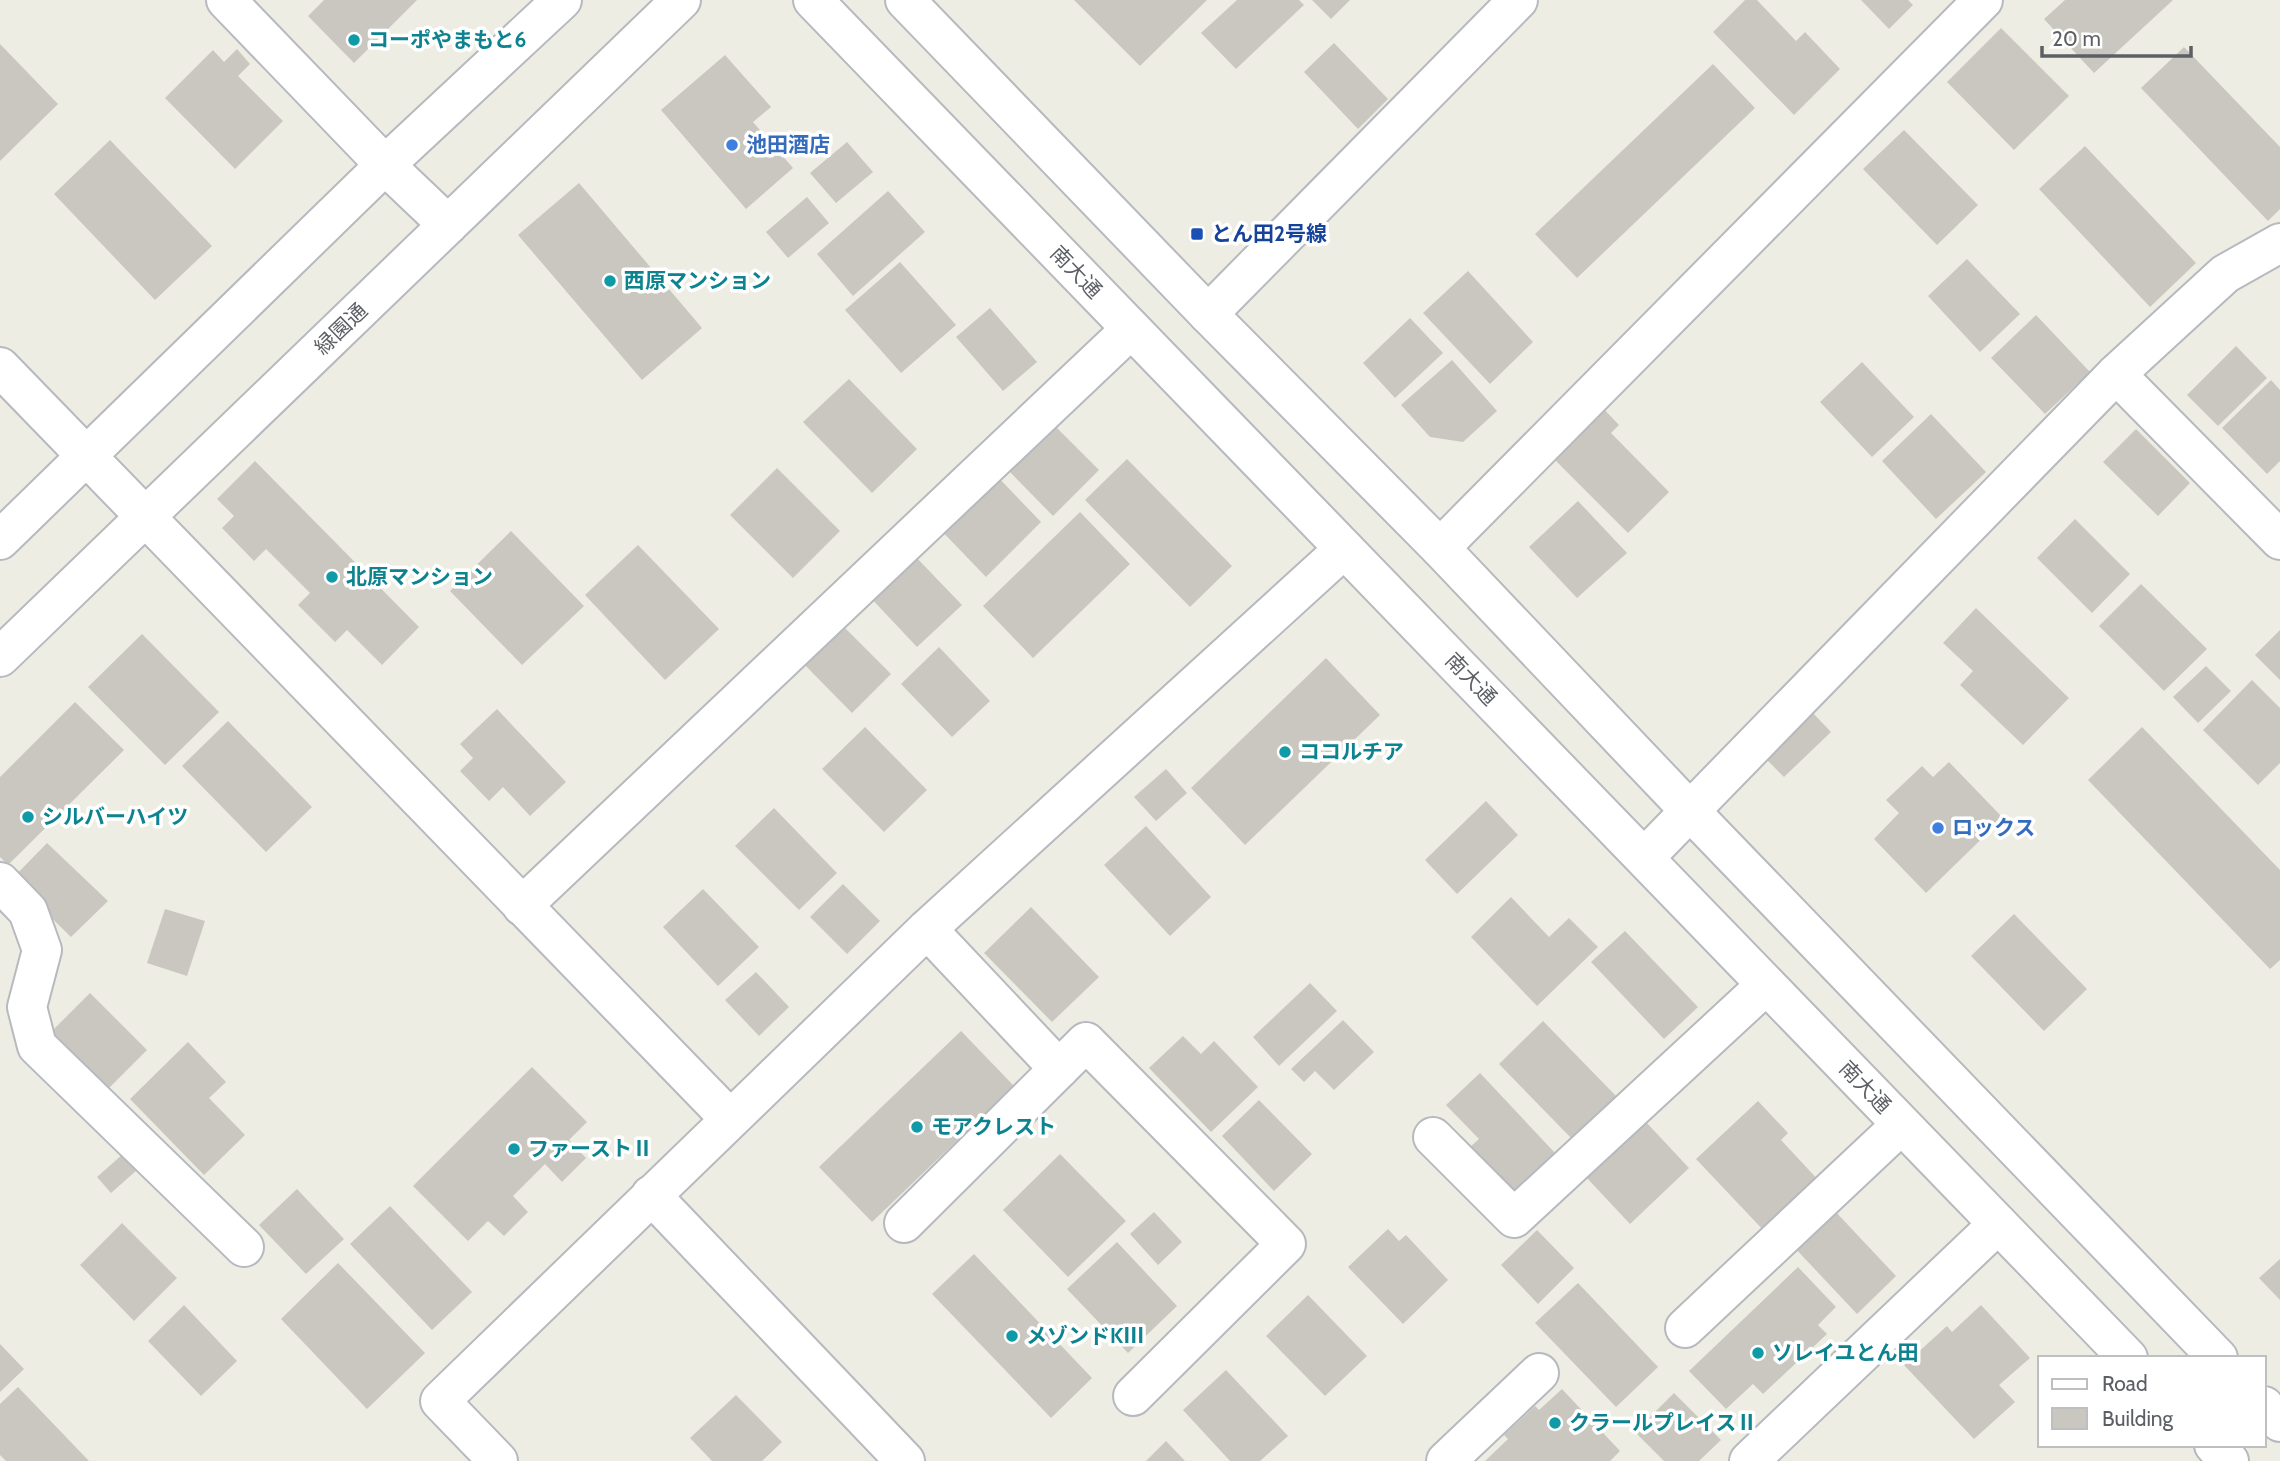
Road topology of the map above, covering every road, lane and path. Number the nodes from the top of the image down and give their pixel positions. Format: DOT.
graph roads {
  1 [pos="226,0"];
  2 [pos="562,0"];
  3 [pos="681,0"];
  4 [pos="813,0"];
  5 [pos="905,0"];
  6 [pos="1518,0"];
  7 [pos="1983,0"];
  8 [pos="386,165"];
  9 [pos="448,225"];
  10 [pos="2280,243"];
  11 [pos="1208,314"];
  12 [pos="1131,329"];
  13 [pos="0,367"];
  14 [pos="2116,374"];
  15 [pos="88,454"];
  16 [pos="147,516"];
  17 [pos="0,540"];
  18 [pos="2280,540"];
  19 [pos="1440,548"];
  20 [pos="1344,549"];
  21 [pos="0,657"];
  22 [pos="1690,811"];
  23 [pos="1645,857"];
  24 [pos="0,882"];
  25 [pos="522,906"];
  26 [pos="927,929"];
  27 [pos="1766,985"];
  28 [pos="1059,1069"];
  29 [pos="730,1119"];
  30 [pos="1901,1125"];
  31 [pos="1433,1137"];
  32 [pos="652,1195"];
  33 [pos="904,1223"];
  34 [pos="1998,1224"];
  35 [pos="244,1247"];
  36 [pos="1685,1328"];
  37 [pos="2126,1356"];
  38 [pos="2216,1356"];
  39 [pos="1539,1373"];
  40 [pos="1133,1396"];
  41 [pos="2266,1408"];
  42 [pos="2280,1422"];
  43 [pos="2216,1447"];
  44 [pos="498,1461"];
  45 [pos="905,1461"];
  46 [pos="1446,1461"];
  47 [pos="1749,1461"];
  48 [pos="2229,1461"];
  1 -- 8 [label="street"];
  2 -- 8 [label="street"];
  3 -- 9 [label="street, 緑園通"];
  4 -- 12 [label="street, 南大通"];
  5 -- 11 [label="street"];
  6 -- 11 [label="street"];
  7 -- 19 [label="street"];
  8 -- 9 [label="street"];
  8 -- 15 [label="street"];
  9 -- 16 [label="street, 緑園通"];
  10 -- 14 [label="street"];
  11 -- 19 [label="street"];
  12 -- 20 [label="street, 南大通"];
  12 -- 25 [label="street"];
  13 -- 15 [label="street"];
  14 -- 18 [label="street"];
  14 -- 22 [label="street"];
  15 -- 16 [label="street"];
  15 -- 17 [label="street"];
  16 -- 21 [label="street, 緑園通"];
  16 -- 25 [label="street"];
  19 -- 22 [label="street"];
  20 -- 23 [label="street, 南大通"];
  20 -- 26 [label="street"];
  22 -- 23 [label="street"];
  22 -- 38 [label="street"];
  23 -- 27 [label="street, 南大通"];
  24 -- 35 [label="street"];
  25 -- 29 [label="street"];
  26 -- 28 [label="street"];
  26 -- 29 [label="street"];
  27 -- 30 [label="street, 南大通"];
  27 -- 31 [label="street"];
  28 -- 33 [label="street"];
  28 -- 40 [label="street"];
  29 -- 32 [label="street"];
  30 -- 34 [label="street, 南大通"];
  30 -- 36 [label="street"];
  32 -- 44 [label="street"];
  32 -- 45 [label="street"];
  34 -- 37 [label="street, 南大通"];
  34 -- 47 [label="street"];
  39 -- 46 [label="street"];
  41 -- 42 [label="street"];
  43 -- 48 [label="street"];
}
